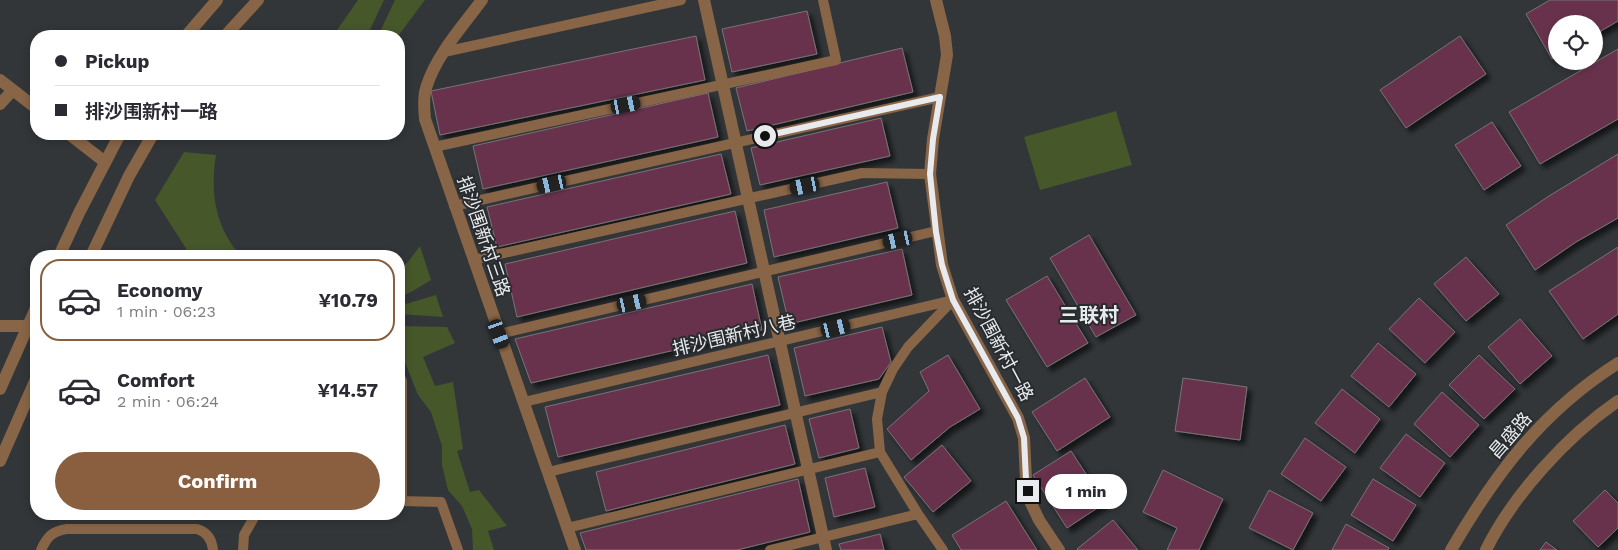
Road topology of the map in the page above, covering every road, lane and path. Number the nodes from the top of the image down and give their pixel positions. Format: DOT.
graph roads {
  1 [pos="217,0"];
  2 [pos="258,0"];
  3 [pos="482,0"];
  4 [pos="681,0"];
  5 [pos="704,0"];
  6 [pos="823,0"];
  7 [pos="936,0"];
  8 [pos="191,30"];
  9 [pos="230,30"];
  10 [pos="444,52"];
  11 [pos="0,80"];
  12 [pos="723,84"];
  13 [pos="13,90"];
  14 [pos="940,97"];
  15 [pos="30,103"];
  16 [pos="0,104"];
  17 [pos="76,140"];
  18 [pos="117,140"];
  19 [pos="150,140"];
  20 [pos="434,147"];
  21 [pos="104,162"];
  22 [pos="930,174"];
  23 [pos="749,198"];
  24 [pos="454,206"];
  25 [pos="936,232"];
  26 [pos="62,250"];
  27 [pos="94,250"];
  28 [pos="473,260"];
  29 [pos="765,272"];
  30 [pos="953,300"];
  31 [pos="30,322"];
  32 [pos="0,326"];
  33 [pos="28,326"];
  34 [pos="499,334"];
  35 [pos="780,341"];
  36 [pos="1618,363"];
  37 [pos="0,389"];
  38 [pos="882,392"];
  39 [pos="30,393"];
  40 [pos="1618,401"];
  41 [pos="524,402"];
  42 [pos="796,412"];
  43 [pos="880,452"];
  44 [pos="0,461"];
  45 [pos="808,469"];
  46 [pos="548,472"];
  47 [pos="405,502"];
  48 [pos="918,514"];
  49 [pos="253,520"];
  50 [pos="567,528"];
  51 [pos="825,544"];
  52 [pos="41,550"];
  53 [pos="213,550"];
  54 [pos="243,550"];
  55 [pos="458,550"];
  56 [pos="575,550"];
  57 [pos="770,550"];
  58 [pos="943,550"];
  59 [pos="1060,550"];
  60 [pos="1451,550"];
  61 [pos="1486,550"];
  1 -- 8 [label="street"];
  2 -- 9 [label="street"];
  3 -- 10 [label="street, 排沙围新村三路"];
  4 -- 10 [label="lane"];
  5 -- 12 [label="street"];
  6 -- 12 [label="lane"];
  7 -- 14 [label="street, 排沙围新村一路"];
  10 -- 20 [label="street, 排沙围新村三路"];
  11 -- 13 [label="street"];
  12 -- 20 [label="lane"];
  12 -- 23 [label="street"];
  13 -- 15 [label="street"];
  13 -- 16 [label="street"];
  14 -- 22 [label="street, 排沙围新村一路"];
  14 -- 24 [label="lane"];
  17 -- 21 [label="street"];
  18 -- 21 [label="street"];
  19 -- 27 [label="street"];
  20 -- 24 [label="street, 排沙围新村三路"];
  21 -- 26 [label="street"];
  22 -- 23 [label="lane"];
  22 -- 25 [label="street, 排沙围新村一路"];
  23 -- 28 [label="lane"];
  23 -- 29 [label="street"];
  24 -- 28 [label="street, 排沙围新村三路"];
  25 -- 29 [label="lane"];
  25 -- 30 [label="street, 排沙围新村一路"];
  28 -- 34 [label="street, 排沙围新村三路"];
  29 -- 34 [label="lane"];
  29 -- 35 [label="street"];
  30 -- 35 [label="lane, 排沙围新村八巷"];
  30 -- 38 [label="lane"];
  30 -- 59 [label="street, 排沙围新村一路"];
  31 -- 33 [label="street"];
  32 -- 33 [label="street"];
  33 -- 37 [label="street"];
  34 -- 41 [label="street, 排沙围新村三路"];
  35 -- 41 [label="lane, 排沙围新村八巷"];
  35 -- 42 [label="street"];
  36 -- 60 [label="street, 昌盛路"];
  38 -- 42 [label="lane"];
  38 -- 43 [label="lane"];
  39 -- 44 [label="street"];
  40 -- 61 [label="street"];
  41 -- 46 [label="street, 排沙围新村三路"];
  42 -- 45 [label="street"];
  42 -- 46 [label="lane"];
  43 -- 45 [label="lane"];
  43 -- 48 [label="lane"];
  45 -- 50 [label="lane"];
  45 -- 51 [label="street"];
  46 -- 50 [label="street, 排沙围新村三路"];
  47 -- 55 [label="lane"];
  48 -- 51 [label="lane"];
  48 -- 58 [label="lane"];
  49 -- 54 [label="lane"];
  50 -- 56 [label="street, 排沙围新村三路"];
  51 -- 57 [label="lane"];
  52 -- 53 [label="lane"];
}
